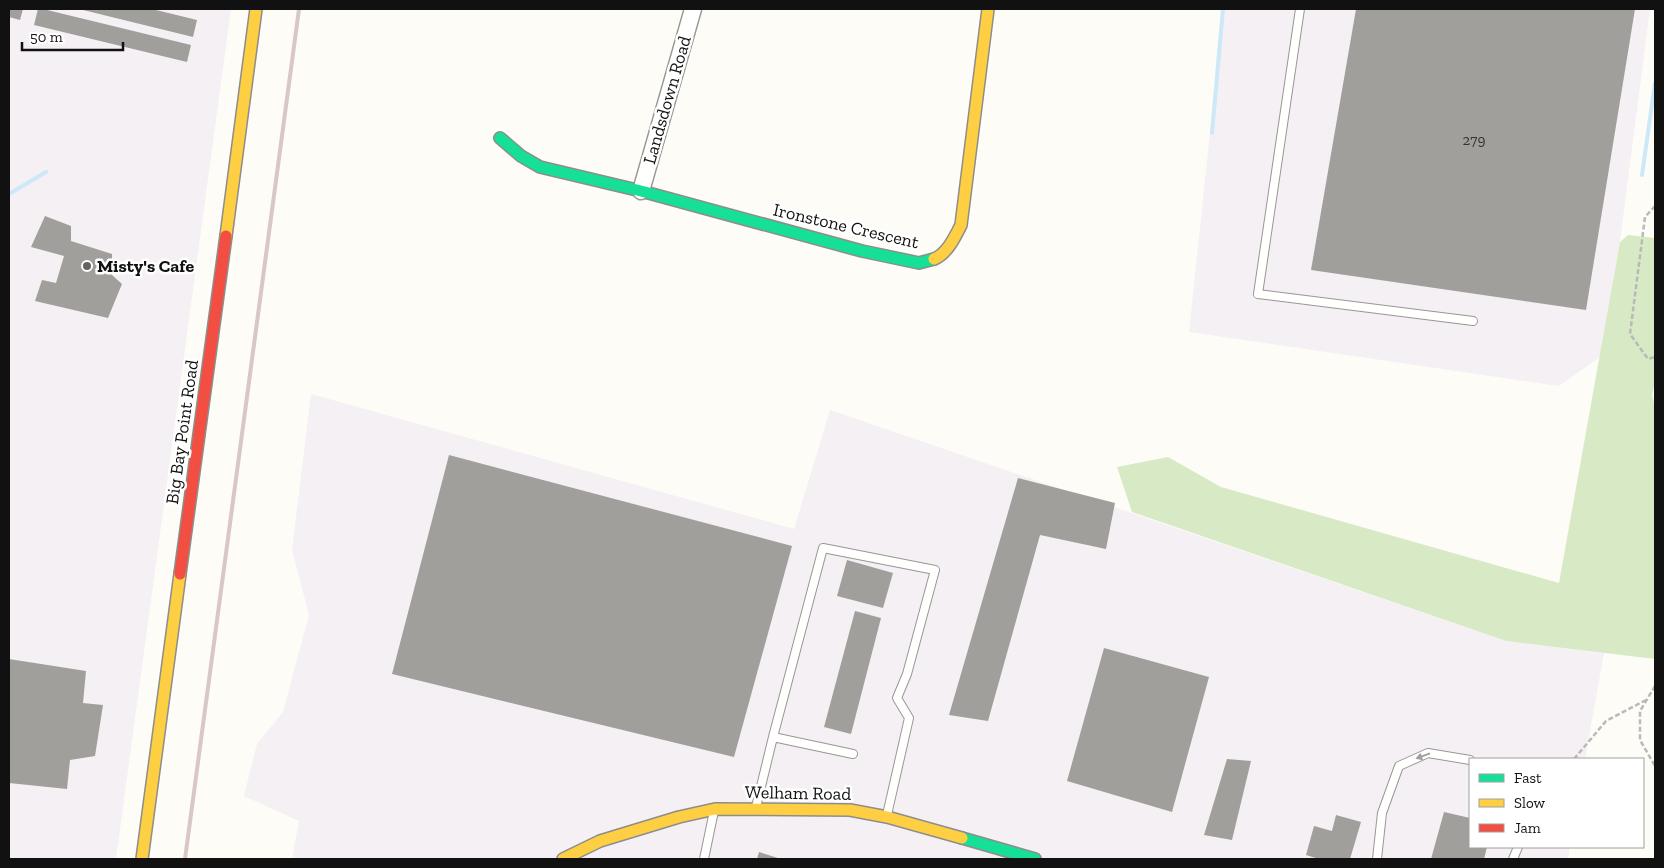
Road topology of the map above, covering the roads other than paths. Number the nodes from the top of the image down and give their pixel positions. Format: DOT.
graph roads {
  1 [pos="256,9"];
  2 [pos="693,9"];
  3 [pos="988,9"];
  4 [pos="1300,9"];
  5 [pos="500,138"];
  6 [pos="641,191"];
  7 [pos="1474,322"];
  8 [pos="773,736"];
  9 [pos="853,754"];
  10 [pos="1469,760"];
  11 [pos="714,809"];
  12 [pos="756,809"];
  13 [pos="887,817"];
  14 [pos="703,858"];
  15 [pos="142,859"];
  16 [pos="563,859"];
  17 [pos="1034,859"];
  18 [pos="1377,859"];
  1 -- 15 [label="street, Big Bay Point Road"];
  2 -- 6 [label="street, Landsdown Road"];
  3 -- 6 [label="street, Ironstone Crescent"];
  4 -- 7 [label="lane"];
  5 -- 6 [label="street, Ironstone Crescent"];
  8 -- 9 [label="lane"];
  8 -- 12 [label="lane"];
  8 -- 13 [label="lane"];
  10 -- 18 [label="lane, one-way"];
  11 -- 12 [label="street, Welham Road"];
  11 -- 14 [label="lane"];
  11 -- 16 [label="street, Welham Road"];
  12 -- 13 [label="street, Welham Road"];
  13 -- 17 [label="street, Welham Road"];
}
